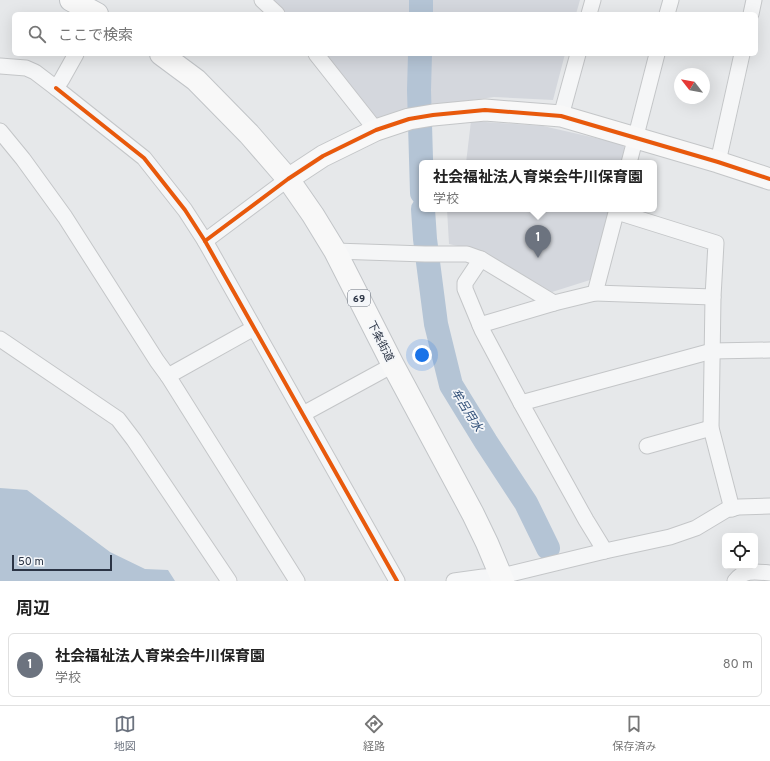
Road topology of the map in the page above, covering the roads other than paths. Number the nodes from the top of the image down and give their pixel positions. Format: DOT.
graph roads {
  1 [pos="71,0"];
  2 [pos="102,0"];
  3 [pos="262,0"];
  4 [pos="593,0"];
  5 [pos="671,0"];
  6 [pos="754,0"];
  7 [pos="93,12"];
  8 [pos="98,12"];
  9 [pos="275,12"];
  10 [pos="590,12"];
  11 [pos="668,12"];
  12 [pos="751,12"];
  13 [pos="75,56"];
  14 [pos="164,56"];
  15 [pos="318,56"];
  16 [pos="577,56"];
  17 [pos="656,56"];
  18 [pos="742,56"];
  19 [pos="0,66"];
  20 [pos="56,88"];
  21 [pos="561,116"];
  22 [pos="376,130"];
  23 [pos="0,131"];
  24 [pos="636,137"];
  25 [pos="630,160"];
  26 [pos="718,162"];
  27 [pos="288,179"];
  28 [pos="770,179"];
  29 [pos="616,212"];
  30 [pos="623,212"];
  31 [pos="205,241"];
  32 [pos="335,251"];
  33 [pos="481,260"];
  34 [pos="595,293"];
  35 [pos="713,297"];
  36 [pos="554,303"];
  37 [pos="480,325"];
  38 [pos="254,328"];
  39 [pos="0,339"];
  40 [pos="770,350"];
  41 [pos="712,351"];
  42 [pos="393,365"];
  43 [pos="168,376"];
  44 [pos="521,403"];
  45 [pos="302,414"];
  46 [pos="711,428"];
  47 [pos="647,446"];
  48 [pos="770,506"];
  49 [pos="732,508"];
  50 [pos="605,551"];
  51 [pos="770,574"];
  52 [pos="502,579"];
  53 [pos="230,581"];
  54 [pos="297,581"];
  55 [pos="397,581"];
  56 [pos="454,581"];
  57 [pos="735,581"];
  1 -- 7 [label="main road"];
  2 -- 8 [label="street"];
  3 -- 9 [label="street"];
  4 -- 10 [label="street"];
  5 -- 11 [label="street"];
  6 -- 12 [label="street"];
  13 -- 20 [label="street"];
  14 -- 27 [label="main road, 下条街道 / 69"];
  15 -- 22 [label="street"];
  16 -- 21 [label="street"];
  17 -- 24 [label="street"];
  18 -- 26 [label="street"];
  19 -- 20 [label="street"];
  20 -- 31 [label="street"];
  21 -- 22 [label="street"];
  21 -- 24 [label="street"];
  22 -- 27 [label="street"];
  23 -- 43 [label="street"];
  24 -- 25 [label="street"];
  24 -- 26 [label="street"];
  26 -- 28 [label="street"];
  27 -- 31 [label="street"];
  27 -- 32 [label="main road, 下条街道 / 69"];
  29 -- 34 [label="street"];
  30 -- 35 [label="street"];
  31 -- 38 [label="street"];
  32 -- 33 [label="street"];
  32 -- 42 [label="main road, 下条街道 / 69"];
  33 -- 36 [label="street"];
  33 -- 37 [label="street"];
  34 -- 35 [label="street"];
  34 -- 36 [label="street"];
  35 -- 41 [label="street"];
  36 -- 37 [label="street"];
  37 -- 44 [label="street"];
  38 -- 43 [label="street"];
  38 -- 45 [label="street"];
  39 -- 53 [label="street"];
  40 -- 41 [label="street"];
  41 -- 44 [label="street"];
  41 -- 46 [label="street"];
  42 -- 45 [label="street"];
  42 -- 52 [label="main road, 下条街道 / 69"];
  43 -- 54 [label="street"];
  44 -- 50 [label="street"];
  45 -- 55 [label="street"];
  46 -- 47 [label="street"];
  46 -- 49 [label="street"];
  48 -- 49 [label="street"];
  49 -- 50 [label="street"];
  50 -- 52 [label="street"];
  51 -- 57 [label="street"];
  52 -- 56 [label="street"];
}
